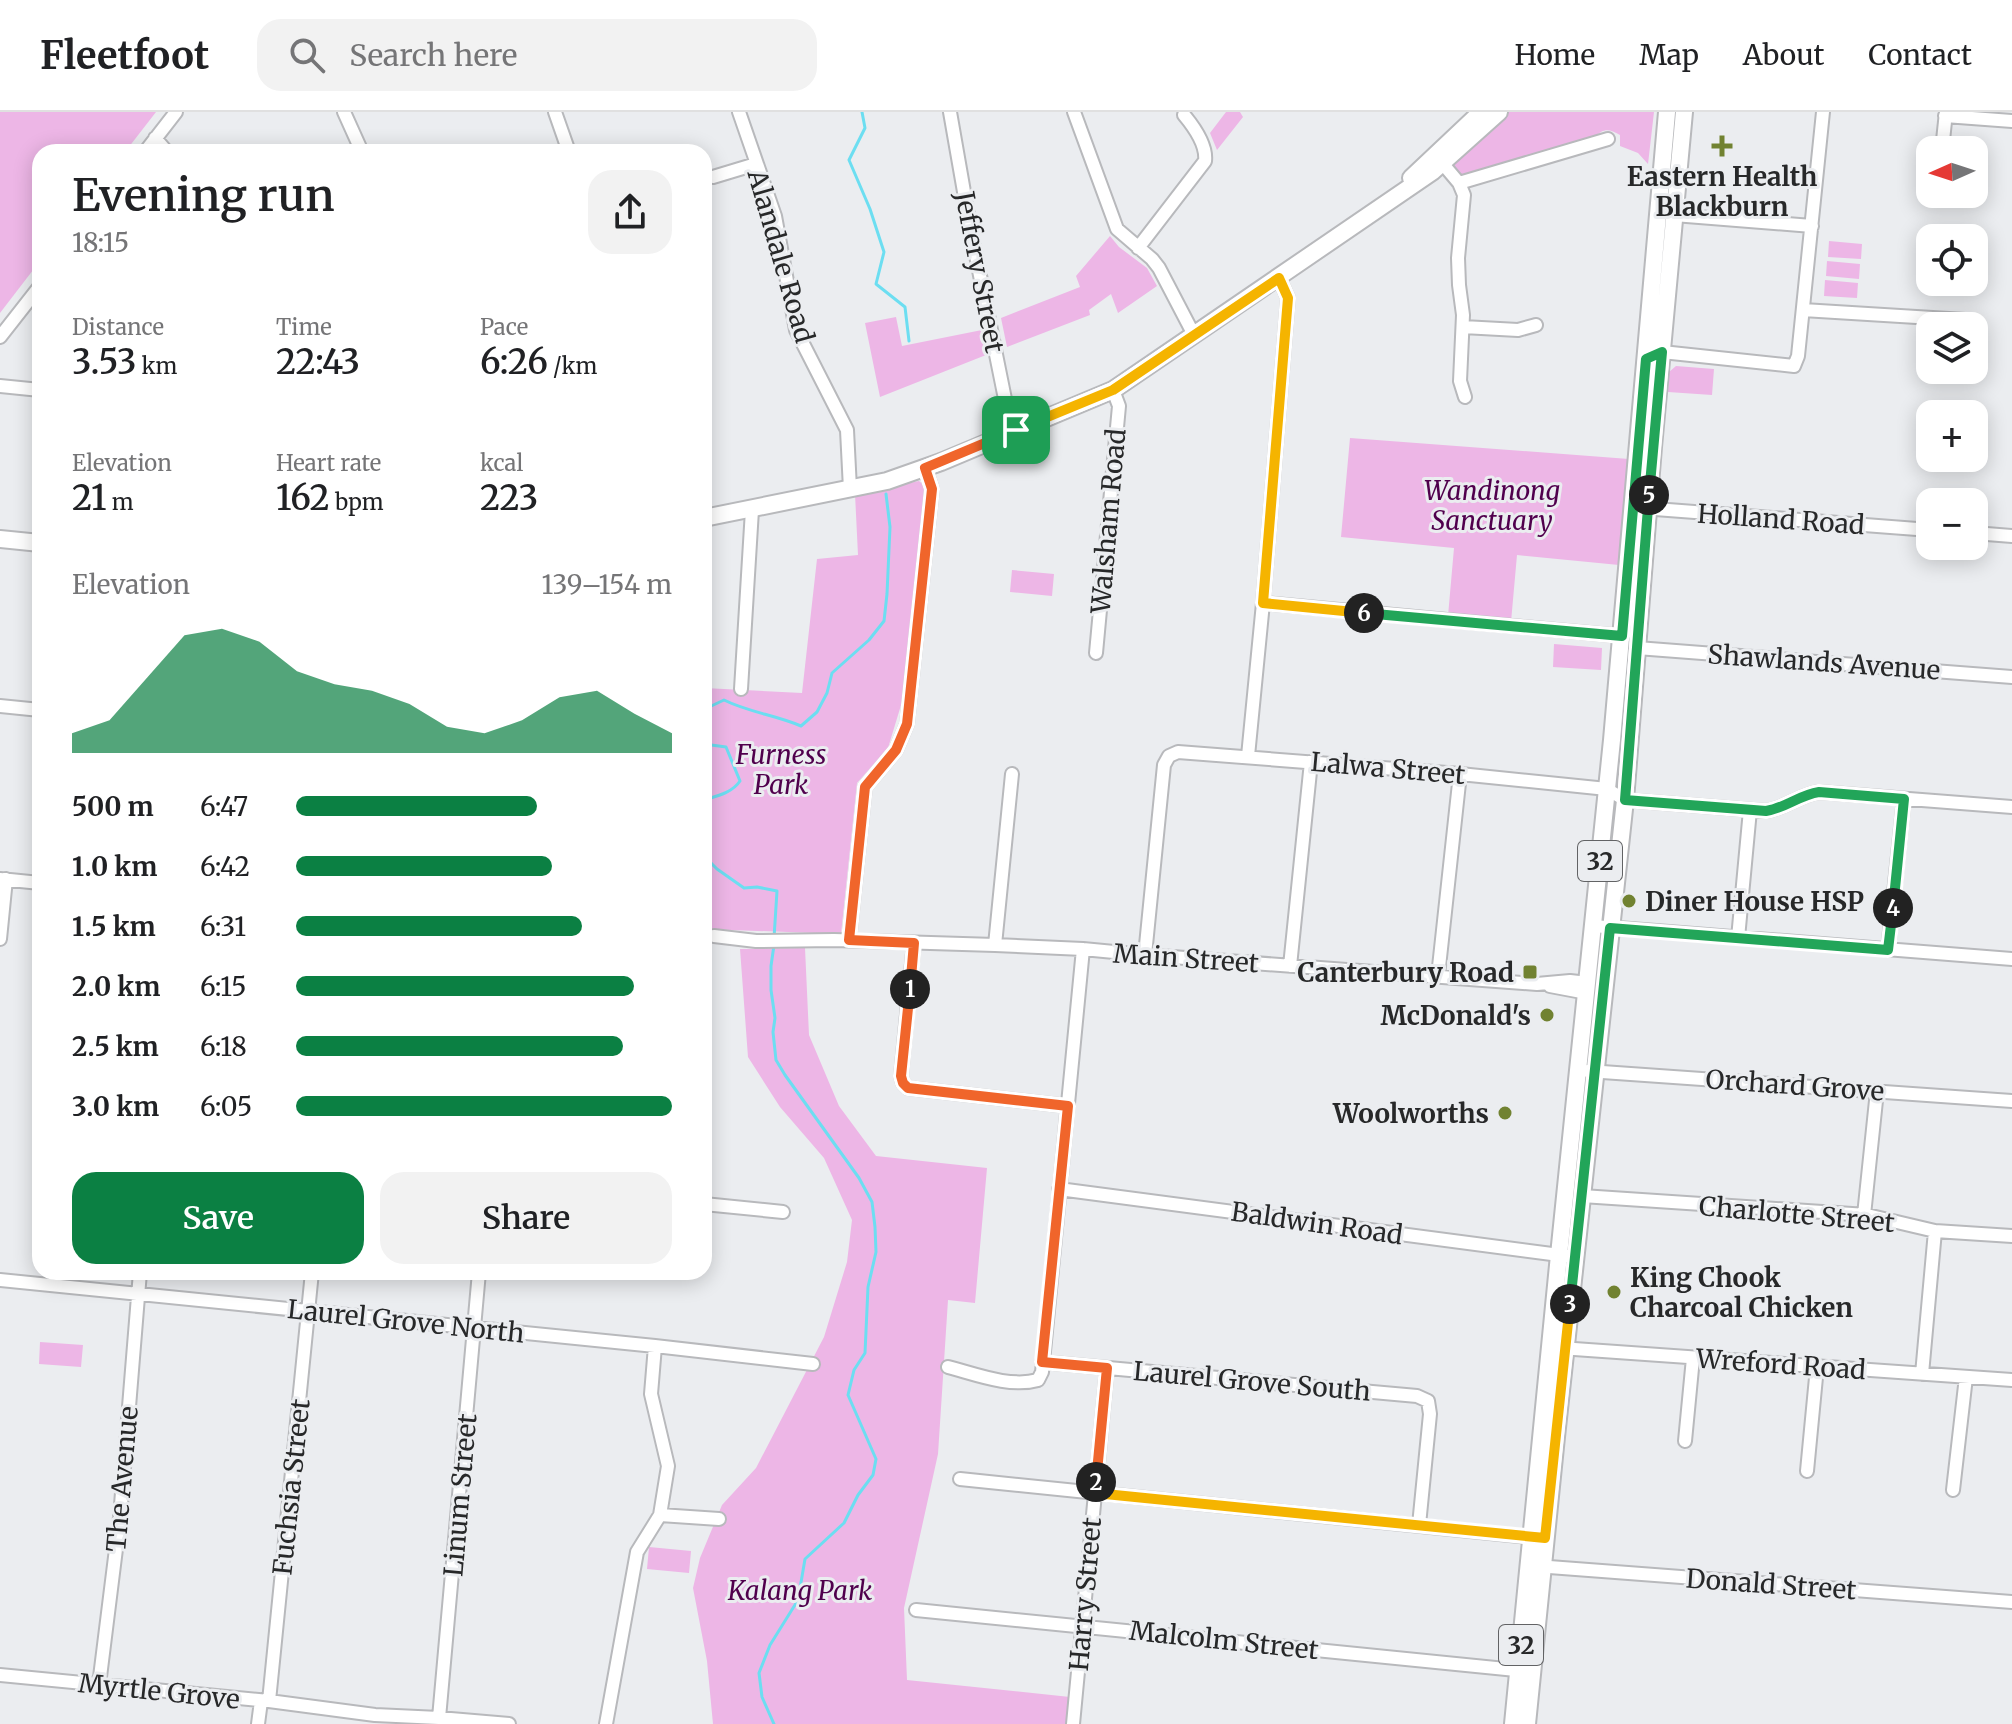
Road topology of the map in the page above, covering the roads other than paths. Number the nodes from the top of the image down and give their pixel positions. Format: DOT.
graph roads {
  1 [pos="176,112"];
  2 [pos="344,112"];
  3 [pos="555,112"];
  4 [pos="739,112"];
  5 [pos="950,112"];
  6 [pos="1074,112"];
  7 [pos="1481,112"];
  8 [pos="1499,112"];
  9 [pos="1667,112"];
  10 [pos="1684,112"];
  11 [pos="1823,112"];
  12 [pos="1945,114"];
  13 [pos="1184,115"];
  14 [pos="2012,121"];
  15 [pos="1479,131"];
  16 [pos="1943,136"];
  17 [pos="155,138"];
  18 [pos="1452,138"];
  19 [pos="1608,139"];
  20 [pos="151,144"];
  21 [pos="160,144"];
  22 [pos="358,144"];
  23 [pos="566,144"];
  24 [pos="1438,160"];
  25 [pos="756,164"];
  26 [pos="713,177"];
  27 [pos="1459,183"];
  28 [pos="1674,215"];
  29 [pos="1812,226"];
  30 [pos="1138,248"];
  31 [pos="1279,278"];
  32 [pos="32,296"];
  33 [pos="1803,310"];
  34 [pos="1916,317"];
  35 [pos="1536,325"];
  36 [pos="1463,327"];
  37 [pos="1194,335"];
  38 [pos="0,337"];
  39 [pos="1656,358"];
  40 [pos="0,386"];
  41 [pos="32,389"];
  42 [pos="1113,390"];
  43 [pos="1465,397"];
  44 [pos="1016,430"];
  45 [pos="925,468"];
  46 [pos="850,489"];
  47 [pos="1640,508"];
  48 [pos="752,510"];
  49 [pos="712,517"];
  50 [pos="1916,529"];
  51 [pos="1988,534"];
  52 [pos="2012,536"];
  53 [pos="0,539"];
  54 [pos="32,542"];
  55 [pos="1263,603"];
  56 [pos="1632,640"];
  57 [pos="1096,653"];
  58 [pos="2012,677"];
  59 [pos="741,689"];
  60 [pos="0,706"];
  61 [pos="32,709"];
  62 [pos="1248,756"];
  63 [pos="1311,762"];
  64 [pos="1012,774"];
  65 [pos="1460,774"];
  66 [pos="1607,789"];
  67 [pos="1904,799"];
  68 [pos="1625,800"];
  69 [pos="2012,807"];
  70 [pos="1750,810"];
  71 [pos="4,883"];
  72 [pos="32,883"];
  73 [pos="1602,927"];
  74 [pos="712,936"];
  75 [pos="1738,938"];
  76 [pos="0,939"];
  77 [pos="849,940"];
  78 [pos="914,943"];
  79 [pos="995,945"];
  80 [pos="1083,949"];
  81 [pos="1888,950"];
  82 [pos="1145,955"];
  83 [pos="2012,959"];
  84 [pos="1290,966"];
  85 [pos="1438,976"];
  86 [pos="1593,988"];
  87 [pos="1587,1071"];
  88 [pos="1877,1091"];
  89 [pos="2012,1101"];
  90 [pos="1068,1106"];
  91 [pos="1059,1189"];
  92 [pos="1582,1196"];
  93 [pos="712,1205"];
  94 [pos="783,1212"];
  95 [pos="1864,1215"];
  96 [pos="1935,1231"];
  97 [pos="2012,1236"];
  98 [pos="1567,1256"];
  99 [pos="0,1280"];
  100 [pos="139,1280"];
  101 [pos="311,1280"];
  102 [pos="478,1280"];
  103 [pos="138,1293"];
  104 [pos="308,1312"];
  105 [pos="475,1328"];
  106 [pos="655,1346"];
  107 [pos="1558,1348"];
  108 [pos="1693,1358"];
  109 [pos="1042,1362"];
  110 [pos="813,1364"];
  111 [pos="948,1367"];
  112 [pos="1817,1367"];
  113 [pos="1107,1368"];
  114 [pos="1922,1374"];
  115 [pos="1966,1377"];
  116 [pos="2012,1380"];
  117 [pos="1685,1441"];
  118 [pos="1807,1471"];
  119 [pos="960,1479"];
  120 [pos="1953,1490"];
  121 [pos="1095,1493"];
  122 [pos="660,1515"];
  123 [pos="719,1519"];
  124 [pos="1419,1525"];
  125 [pos="1538,1538"];
  126 [pos="1536,1566"];
  127 [pos="2012,1602"];
  128 [pos="916,1610"];
  129 [pos="1083,1626"];
  130 [pos="1526,1670"];
  131 [pos="0,1675"];
  132 [pos="99,1685"];
  133 [pos="265,1701"];
  134 [pos="439,1718"];
  135 [pos="258,1724"];
  136 [pos="509,1724"];
  137 [pos="606,1724"];
  138 [pos="1073,1724"];
  139 [pos="1513,1724"];
  140 [pos="1527,1724"];
  1 -- 17 [label="street"];
  2 -- 22 [label="street"];
  3 -- 23 [label="street"];
  4 -- 25 [label="street, Alandale Road"];
  5 -- 44 [label="street, Jeffery Street"];
  6 -- 30 [label="street"];
  7 -- 18 [label="main road"];
  8 -- 15 [label="main road"];
  9 -- 39 [label="main road, 32"];
  10 -- 28 [label="main road, 32"];
  11 -- 29 [label="street"];
  12 -- 14 [label="street"];
  12 -- 16 [label="street"];
  13 -- 30 [label="street"];
  15 -- 18 [label="main road"];
  15 -- 24 [label="main road"];
  17 -- 20 [label="street"];
  17 -- 21 [label="street"];
  18 -- 24 [label="main road"];
  19 -- 27 [label="street"];
  24 -- 27 [label="street"];
  24 -- 31 [label="main road"];
  25 -- 26 [label="street"];
  25 -- 46 [label="street, Alandale Road"];
  27 -- 36 [label="street"];
  28 -- 29 [label="street"];
  28 -- 39 [label="main road, 32"];
  29 -- 33 [label="street"];
  30 -- 37 [label="street"];
  31 -- 37 [label="main road"];
  31 -- 55 [label="street"];
  32 -- 38 [label="street"];
  33 -- 34 [label="street"];
  33 -- 39 [label="street"];
  35 -- 36 [label="street"];
  36 -- 43 [label="street"];
  37 -- 42 [label="main road"];
  39 -- 47 [label="main road, 32"];
  40 -- 41 [label="street"];
  42 -- 44 [label="main road"];
  42 -- 57 [label="street, Walsham Road"];
  44 -- 45 [label="main road"];
  45 -- 46 [label="main road"];
  45 -- 77 [label="street"];
  46 -- 48 [label="main road"];
  47 -- 50 [label="street, Holland Road"];
  47 -- 56 [label="main road, 32"];
  48 -- 49 [label="main road"];
  48 -- 59 [label="street"];
  51 -- 52 [label="street"];
  53 -- 54 [label="main road"];
  55 -- 56 [label="street, Shawlands Avenue"];
  55 -- 62 [label="street"];
  56 -- 58 [label="street, Shawlands Avenue"];
  56 -- 66 [label="main road, 32"];
  56 -- 68 [label="main road, 32"];
  60 -- 61 [label="street"];
  62 -- 63 [label="street, Lalwa Street"];
  62 -- 82 [label="street, Lalwa Street"];
  63 -- 65 [label="street, Lalwa Street"];
  63 -- 84 [label="street"];
  64 -- 79 [label="street"];
  65 -- 66 [label="street, Lalwa Street"];
  65 -- 85 [label="street"];
  66 -- 68 [label="street"];
  66 -- 73 [label="main road, 32"];
  67 -- 69 [label="street"];
  67 -- 70 [label="street"];
  67 -- 81 [label="street"];
  68 -- 70 [label="street"];
  68 -- 73 [label="main road, 32"];
  70 -- 75 [label="street"];
  71 -- 72 [label="street"];
  71 -- 76 [label="street"];
  73 -- 75 [label="street"];
  73 -- 86 [label="main road, 32"];
  74 -- 77 [label="street, Main Street"];
  75 -- 81 [label="street"];
  77 -- 78 [label="street, Main Street"];
  78 -- 79 [label="street, Main Street"];
  78 -- 90 [label="street"];
  79 -- 80 [label="street, Main Street"];
  80 -- 82 [label="street, Main Street"];
  80 -- 90 [label="street"];
  81 -- 83 [label="street"];
  82 -- 84 [label="street, Main Street"];
  84 -- 85 [label="street, Main Street"];
  85 -- 86 [label="street, Main Street"];
  86 -- 87 [label="main road, 32"];
  87 -- 88 [label="street, Orchard Grove"];
  87 -- 92 [label="main road, 32"];
  87 -- 98 [label="main road, 32"];
  88 -- 89 [label="street, Orchard Grove"];
  88 -- 95 [label="street"];
  90 -- 91 [label="street"];
  91 -- 98 [label="street, Baldwin Road"];
  91 -- 109 [label="street"];
  92 -- 95 [label="street, Charlotte Street"];
  92 -- 98 [label="main road, 32"];
  93 -- 94 [label="street"];
  95 -- 96 [label="street, Charlotte Street"];
  96 -- 97 [label="street, Charlotte Street"];
  96 -- 114 [label="street"];
  98 -- 107 [label="main road, 32"];
  99 -- 103 [label="street, Laurel Grove North"];
  100 -- 103 [label="street, The Avenue"];
  101 -- 104 [label="street, Fuchsia Street"];
  102 -- 105 [label="street, Linum Street"];
  103 -- 104 [label="street, Laurel Grove North"];
  103 -- 132 [label="street, The Avenue"];
  104 -- 105 [label="street, Laurel Grove North"];
  104 -- 133 [label="street, Fuchsia Street"];
  105 -- 106 [label="street, Laurel Grove North"];
  105 -- 134 [label="street, Linum Street"];
  106 -- 110 [label="street, Laurel Grove North"];
  106 -- 122 [label="street"];
  107 -- 108 [label="street, Wreford Road"];
  107 -- 125 [label="main road, 32"];
  108 -- 112 [label="street, Wreford Road"];
  108 -- 117 [label="street"];
  109 -- 111 [label="street"];
  109 -- 113 [label="street, Laurel Grove South"];
  112 -- 114 [label="street, Wreford Road"];
  112 -- 118 [label="street"];
  113 -- 121 [label="street, Harry Street"];
  113 -- 124 [label="street, Laurel Grove South"];
  114 -- 115 [label="street, Wreford Road"];
  115 -- 116 [label="street, Wreford Road"];
  115 -- 120 [label="street"];
  119 -- 121 [label="street"];
  121 -- 124 [label="street"];
  121 -- 129 [label="street, Harry Street"];
  122 -- 123 [label="street"];
  122 -- 137 [label="street"];
  124 -- 125 [label="street"];
  125 -- 126 [label="main road, 32"];
  126 -- 127 [label="street, Donald Street"];
  126 -- 130 [label="main road, 32"];
  128 -- 129 [label="street, Malcolm Street"];
  129 -- 130 [label="street, Malcolm Street"];
  129 -- 138 [label="street, Harry Street"];
  130 -- 139 [label="main road, 32"];
  130 -- 140 [label="main road, 32"];
  131 -- 132 [label="street, Myrtle Grove"];
  132 -- 133 [label="street, Myrtle Grove"];
  133 -- 134 [label="street, Myrtle Grove"];
  133 -- 135 [label="street, Fuchsia Street"];
  134 -- 136 [label="street, Myrtle Grove"];
}
